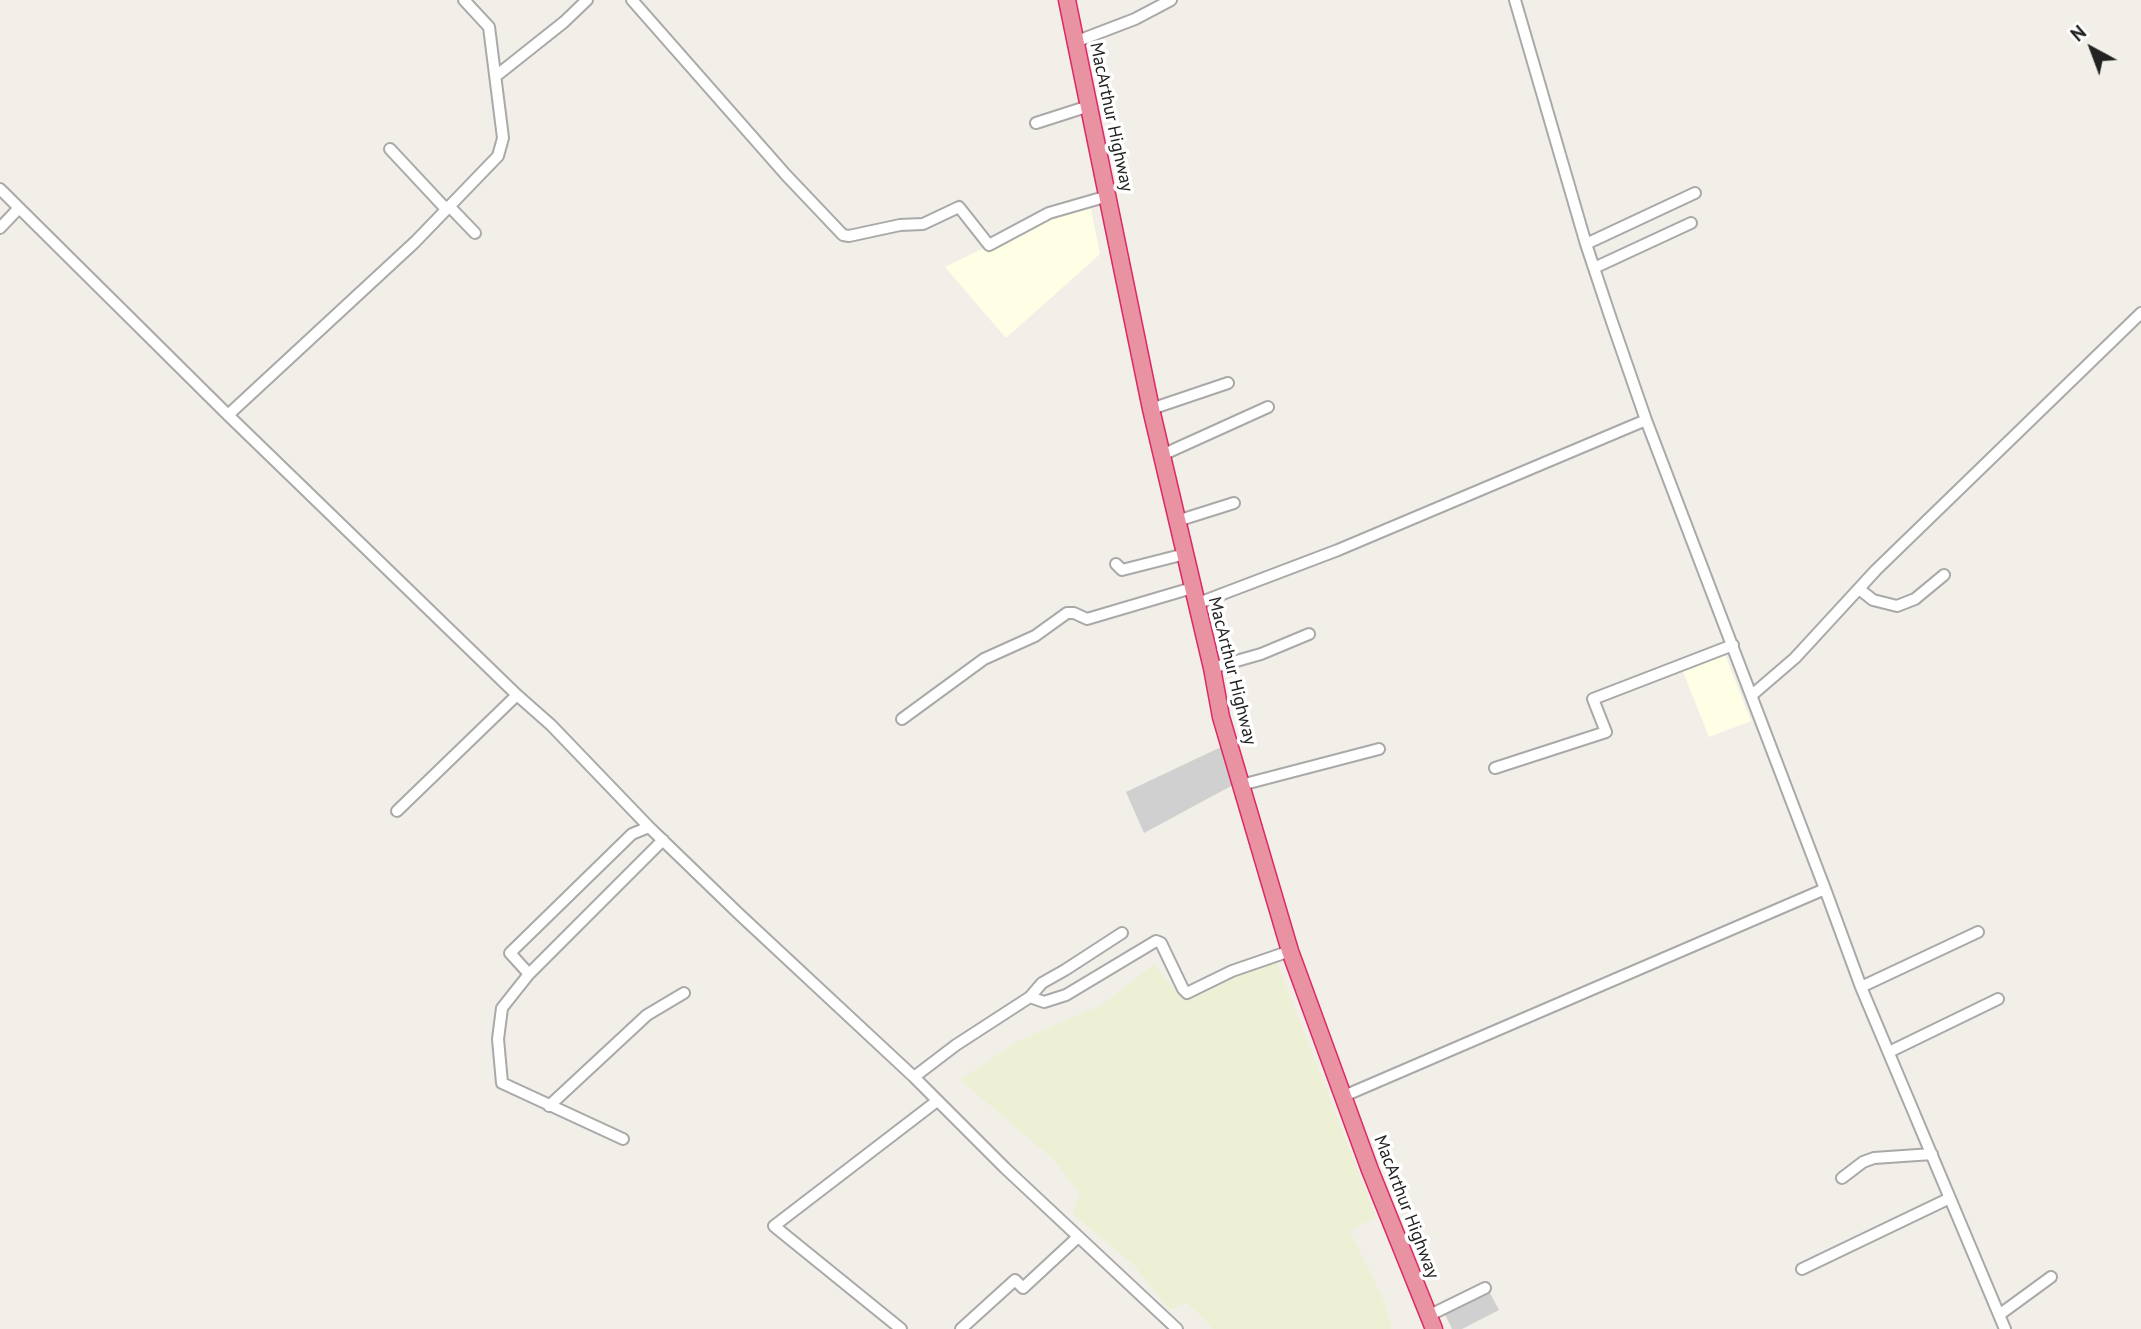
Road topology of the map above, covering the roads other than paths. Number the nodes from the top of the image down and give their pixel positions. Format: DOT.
graph roads {
  1 [pos="464,0"];
  2 [pos="587,0"];
  3 [pos="632,0"];
  4 [pos="1067,0"];
  5 [pos="1171,0"];
  6 [pos="1515,0"];
  7 [pos="1075,41"];
  8 [pos="496,76"];
  9 [pos="1089,106"];
  10 [pos="1036,123"];
  11 [pos="390,149"];
  12 [pos="0,189"];
  13 [pos="1695,193"];
  14 [pos="1108,196"];
  15 [pos="19,208"];
  16 [pos="447,208"];
  17 [pos="1691,223"];
  18 [pos="0,228"];
  19 [pos="475,233"];
  20 [pos="1586,244"];
  21 [pos="1594,268"];
  22 [pos="2141,313"];
  23 [pos="1228,383"];
  24 [pos="1268,407"];
  25 [pos="1151,409"];
  26 [pos="229,415"];
  27 [pos="1646,420"];
  28 [pos="1162,455"];
  29 [pos="1234,503"];
  30 [pos="1177,521"];
  31 [pos="1185,554"];
  32 [pos="1116,565"];
  33 [pos="1944,575"];
  34 [pos="1192,588"];
  35 [pos="1859,589"];
  36 [pos="1196,604"];
  37 [pos="1309,634"];
  38 [pos="1733,645"];
  39 [pos="1212,668"];
  40 [pos="517,695"];
  41 [pos="1752,695"];
  42 [pos="902,719"];
  43 [pos="1379,749"];
  44 [pos="1495,768"];
  45 [pos="1241,785"];
  46 [pos="397,811"];
  47 [pos="649,827"];
  48 [pos="663,840"];
  49 [pos="1825,889"];
  50 [pos="1122,933"];
  51 [pos="1978,933"];
  52 [pos="1290,951"];
  53 [pos="529,974"];
  54 [pos="1861,987"];
  55 [pos="684,993"];
  56 [pos="1030,997"];
  57 [pos="1998,999"];
  58 [pos="1889,1052"];
  59 [pos="914,1077"];
  60 [pos="1344,1096"];
  61 [pos="937,1101"];
  62 [pos="549,1106"];
  63 [pos="623,1139"];
  64 [pos="1932,1154"];
  65 [pos="1842,1178"];
  66 [pos="1950,1198"];
  67 [pos="1078,1237"];
  68 [pos="1802,1269"];
  69 [pos="2051,1277"];
  70 [pos="1485,1288"];
  71 [pos="1999,1315"];
  72 [pos="1431,1323"];
  73 [pos="901,1329"];
  74 [pos="961,1329"];
  75 [pos="1177,1329"];
  76 [pos="2006,1329"];
  1 -- 8 [label="street"];
  2 -- 8 [label="street"];
  3 -- 14 [label="street"];
  4 -- 7 [label="highway, MacArthur Highway"];
  5 -- 7 [label="street"];
  6 -- 20 [label="street"];
  7 -- 9 [label="highway, MacArthur Highway"];
  8 -- 16 [label="street"];
  9 -- 10 [label="street"];
  9 -- 14 [label="highway, MacArthur Highway"];
  11 -- 16 [label="street"];
  12 -- 15 [label="street"];
  13 -- 20 [label="street"];
  14 -- 25 [label="highway, MacArthur Highway"];
  15 -- 18 [label="street"];
  15 -- 26 [label="street"];
  16 -- 19 [label="street"];
  16 -- 26 [label="street"];
  17 -- 21 [label="street"];
  20 -- 21 [label="street"];
  21 -- 27 [label="street"];
  22 -- 35 [label="street"];
  23 -- 25 [label="street"];
  24 -- 28 [label="street"];
  25 -- 28 [label="highway, MacArthur Highway"];
  26 -- 40 [label="street"];
  27 -- 36 [label="street"];
  27 -- 38 [label="street"];
  28 -- 30 [label="highway, MacArthur Highway"];
  29 -- 30 [label="street"];
  30 -- 31 [label="highway, MacArthur Highway"];
  31 -- 32 [label="street"];
  31 -- 34 [label="highway, MacArthur Highway"];
  33 -- 35 [label="street"];
  34 -- 36 [label="highway, MacArthur Highway"];
  34 -- 42 [label="street"];
  35 -- 41 [label="street"];
  36 -- 39 [label="highway, MacArthur Highway"];
  37 -- 39 [label="street"];
  38 -- 41 [label="street"];
  38 -- 44 [label="street"];
  39 -- 45 [label="highway, MacArthur Highway"];
  40 -- 46 [label="street"];
  40 -- 47 [label="street"];
  41 -- 49 [label="street"];
  43 -- 45 [label="street"];
  45 -- 52 [label="highway, MacArthur Highway"];
  47 -- 48 [label="street"];
  47 -- 53 [label="street"];
  48 -- 53 [label="street"];
  48 -- 59 [label="street"];
  49 -- 54 [label="street"];
  49 -- 60 [label="street"];
  50 -- 56 [label="street"];
  51 -- 54 [label="street"];
  52 -- 56 [label="street"];
  52 -- 60 [label="highway, MacArthur Highway"];
  53 -- 62 [label="street"];
  54 -- 58 [label="street"];
  55 -- 62 [label="street"];
  56 -- 59 [label="street"];
  57 -- 58 [label="street"];
  58 -- 64 [label="street"];
  59 -- 61 [label="street"];
  60 -- 72 [label="highway, MacArthur Highway"];
  61 -- 67 [label="street"];
  61 -- 73 [label="street"];
  62 -- 63 [label="street"];
  64 -- 65 [label="street"];
  64 -- 66 [label="street"];
  66 -- 68 [label="street"];
  66 -- 71 [label="street"];
  67 -- 74 [label="street"];
  67 -- 75 [label="street"];
  69 -- 71 [label="street"];
  70 -- 72 [label="street"];
  71 -- 76 [label="street"];
}
